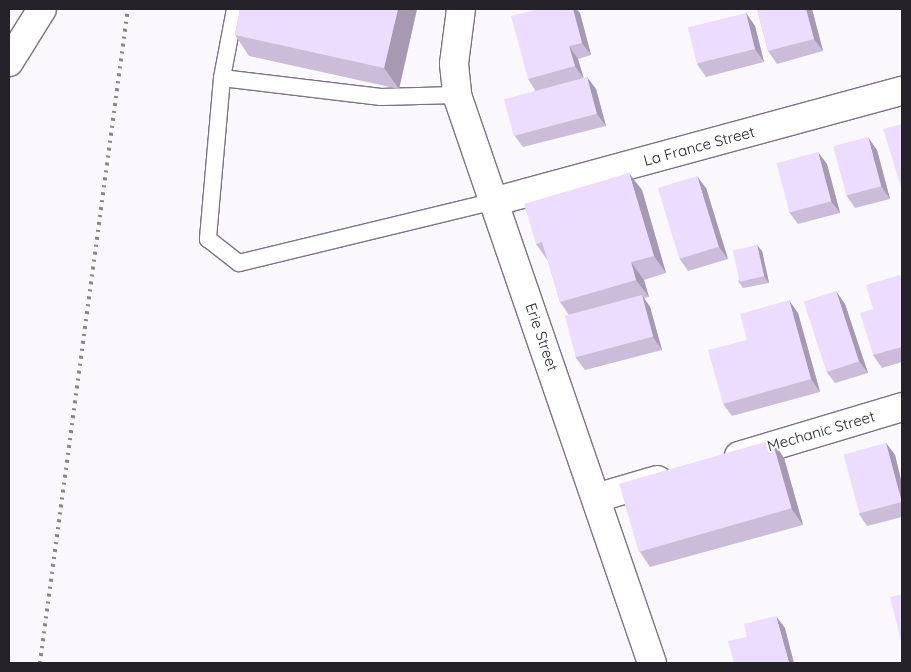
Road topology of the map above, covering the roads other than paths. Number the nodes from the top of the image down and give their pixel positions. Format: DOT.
graph roads {
  1 [pos="42,9"];
  2 [pos="235,9"];
  3 [pos="462,9"];
  4 [pos="9,62"];
  5 [pos="222,78"];
  6 [pos="902,91"];
  7 [pos="457,95"];
  8 [pos="496,201"];
  9 [pos="902,407"];
  10 [pos="713,463"];
  11 [pos="685,472"];
  12 [pos="596,498"];
  13 [pos="652,663"];
  1 -- 4 [label="street"];
  2 -- 5 [label="lane"];
  3 -- 7 [label="street, Erie Street"];
  5 -- 7 [label="lane"];
  5 -- 8 [label="lane"];
  6 -- 8 [label="street, La France Street"];
  7 -- 8 [label="street, Erie Street"];
  8 -- 12 [label="street, Erie Street"];
  9 -- 10 [label="street, Mechanic Street"];
  11 -- 12 [label="street"];
  12 -- 13 [label="street, Erie Street"];
}
